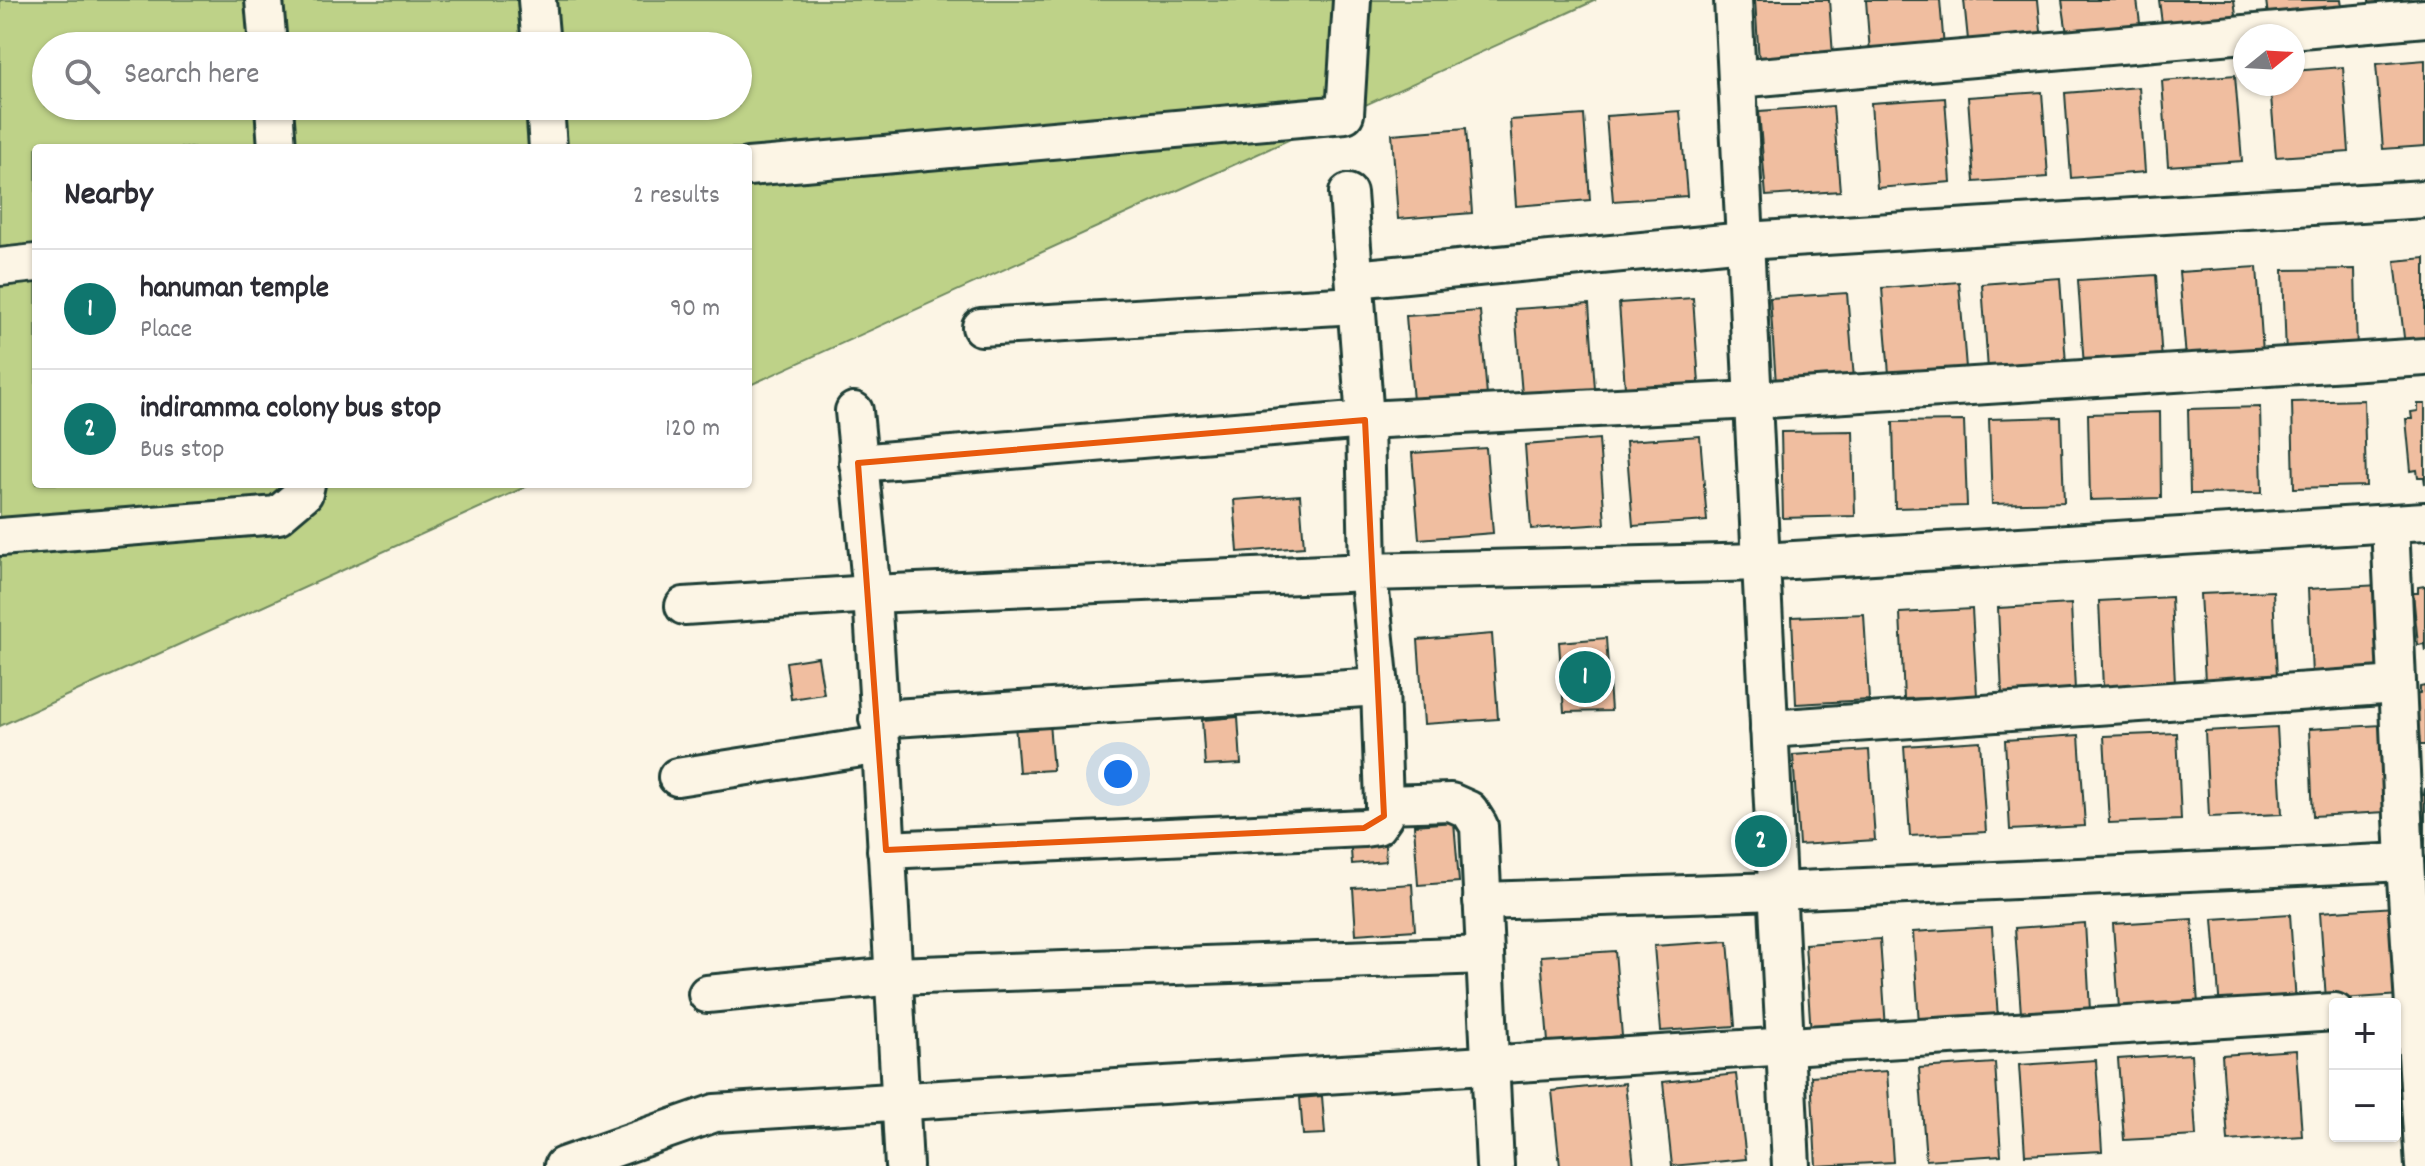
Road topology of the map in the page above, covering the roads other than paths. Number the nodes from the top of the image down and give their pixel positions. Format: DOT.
graph roads {
  1 [pos="264,0"];
  2 [pos="537,0"];
  3 [pos="1352,0"];
  4 [pos="1733,0"];
  5 [pos="2425,18"];
  6 [pos="267,32"];
  7 [pos="540,32"];
  8 [pos="1737,79"];
  9 [pos="275,120"];
  10 [pos="546,120"];
  11 [pos="277,144"];
  12 [pos="548,144"];
  13 [pos="752,167"];
  14 [pos="1348,193"];
  15 [pos="2425,199"];
  16 [pos="1745,241"];
  17 [pos="32,263"];
  18 [pos="0,267"];
  19 [pos="1356,292"];
  20 [pos="981,327"];
  21 [pos="2425,357"];
  22 [pos="1753,400"];
  23 [pos="854,411"];
  24 [pos="1365,420"];
  25 [pos="858,463"];
  26 [pos="305,488"];
  27 [pos="2408,523"];
  28 [pos="0,537"];
  29 [pos="1761,562"];
  30 [pos="1368,572"];
  31 [pos="872,594"];
  32 [pos="684,606"];
  33 [pos="2397,685"];
  34 [pos="1380,687"];
  35 [pos="1769,729"];
  36 [pos="880,732"];
  37 [pos="677,777"];
  38 [pos="1384,804"];
  39 [pos="886,850"];
  40 [pos="2405,862"];
  41 [pos="1777,891"];
  42 [pos="1482,901"];
  43 [pos="1485,955"];
  44 [pos="894,976"];
  45 [pos="707,994"];
  46 [pos="2411,1007"];
  47 [pos="2329,1012"];
  48 [pos="1784,1045"];
  49 [pos="1490,1066"];
  50 [pos="901,1101"];
  51 [pos="563,1166"];
  52 [pos="904,1166"];
  53 [pos="1495,1166"];
  54 [pos="1791,1166"];
  55 [pos="2424,1166"];
  1 -- 6 [label="street"];
  2 -- 7 [label="street"];
  3 -- 13 [label="street"];
  4 -- 8 [label="street"];
  5 -- 8 [label="street"];
  8 -- 16 [label="street"];
  9 -- 11 [label="street"];
  10 -- 12 [label="street"];
  14 -- 19 [label="street"];
  15 -- 16 [label="street"];
  16 -- 19 [label="street"];
  16 -- 22 [label="street"];
  17 -- 18 [label="street"];
  19 -- 20 [label="street"];
  19 -- 24 [label="street"];
  21 -- 22 [label="street"];
  22 -- 24 [label="street"];
  22 -- 29 [label="street"];
  23 -- 25 [label="street"];
  24 -- 25 [label="street"];
  24 -- 30 [label="street"];
  25 -- 31 [label="street"];
  26 -- 28 [label="street"];
  27 -- 29 [label="street"];
  27 -- 33 [label="street"];
  29 -- 30 [label="street"];
  29 -- 35 [label="street"];
  30 -- 31 [label="street"];
  30 -- 34 [label="street"];
  31 -- 32 [label="street"];
  31 -- 36 [label="street"];
  33 -- 35 [label="street"];
  33 -- 40 [label="street"];
  34 -- 36 [label="street"];
  34 -- 38 [label="street"];
  35 -- 41 [label="street"];
  36 -- 37 [label="street"];
  36 -- 39 [label="street"];
  38 -- 39 [label="street"];
  38 -- 42 [label="street"];
  39 -- 44 [label="street"];
  40 -- 41 [label="street"];
  40 -- 46 [label="street"];
  41 -- 42 [label="street"];
  41 -- 48 [label="street"];
  42 -- 43 [label="street"];
  43 -- 44 [label="street"];
  43 -- 49 [label="street"];
  44 -- 45 [label="street"];
  44 -- 50 [label="street"];
  46 -- 55 [label="street"];
  47 -- 48 [label="street"];
  48 -- 49 [label="street"];
  48 -- 54 [label="street"];
  49 -- 50 [label="street"];
  49 -- 53 [label="street"];
  50 -- 51 [label="street"];
  50 -- 52 [label="street"];
}
